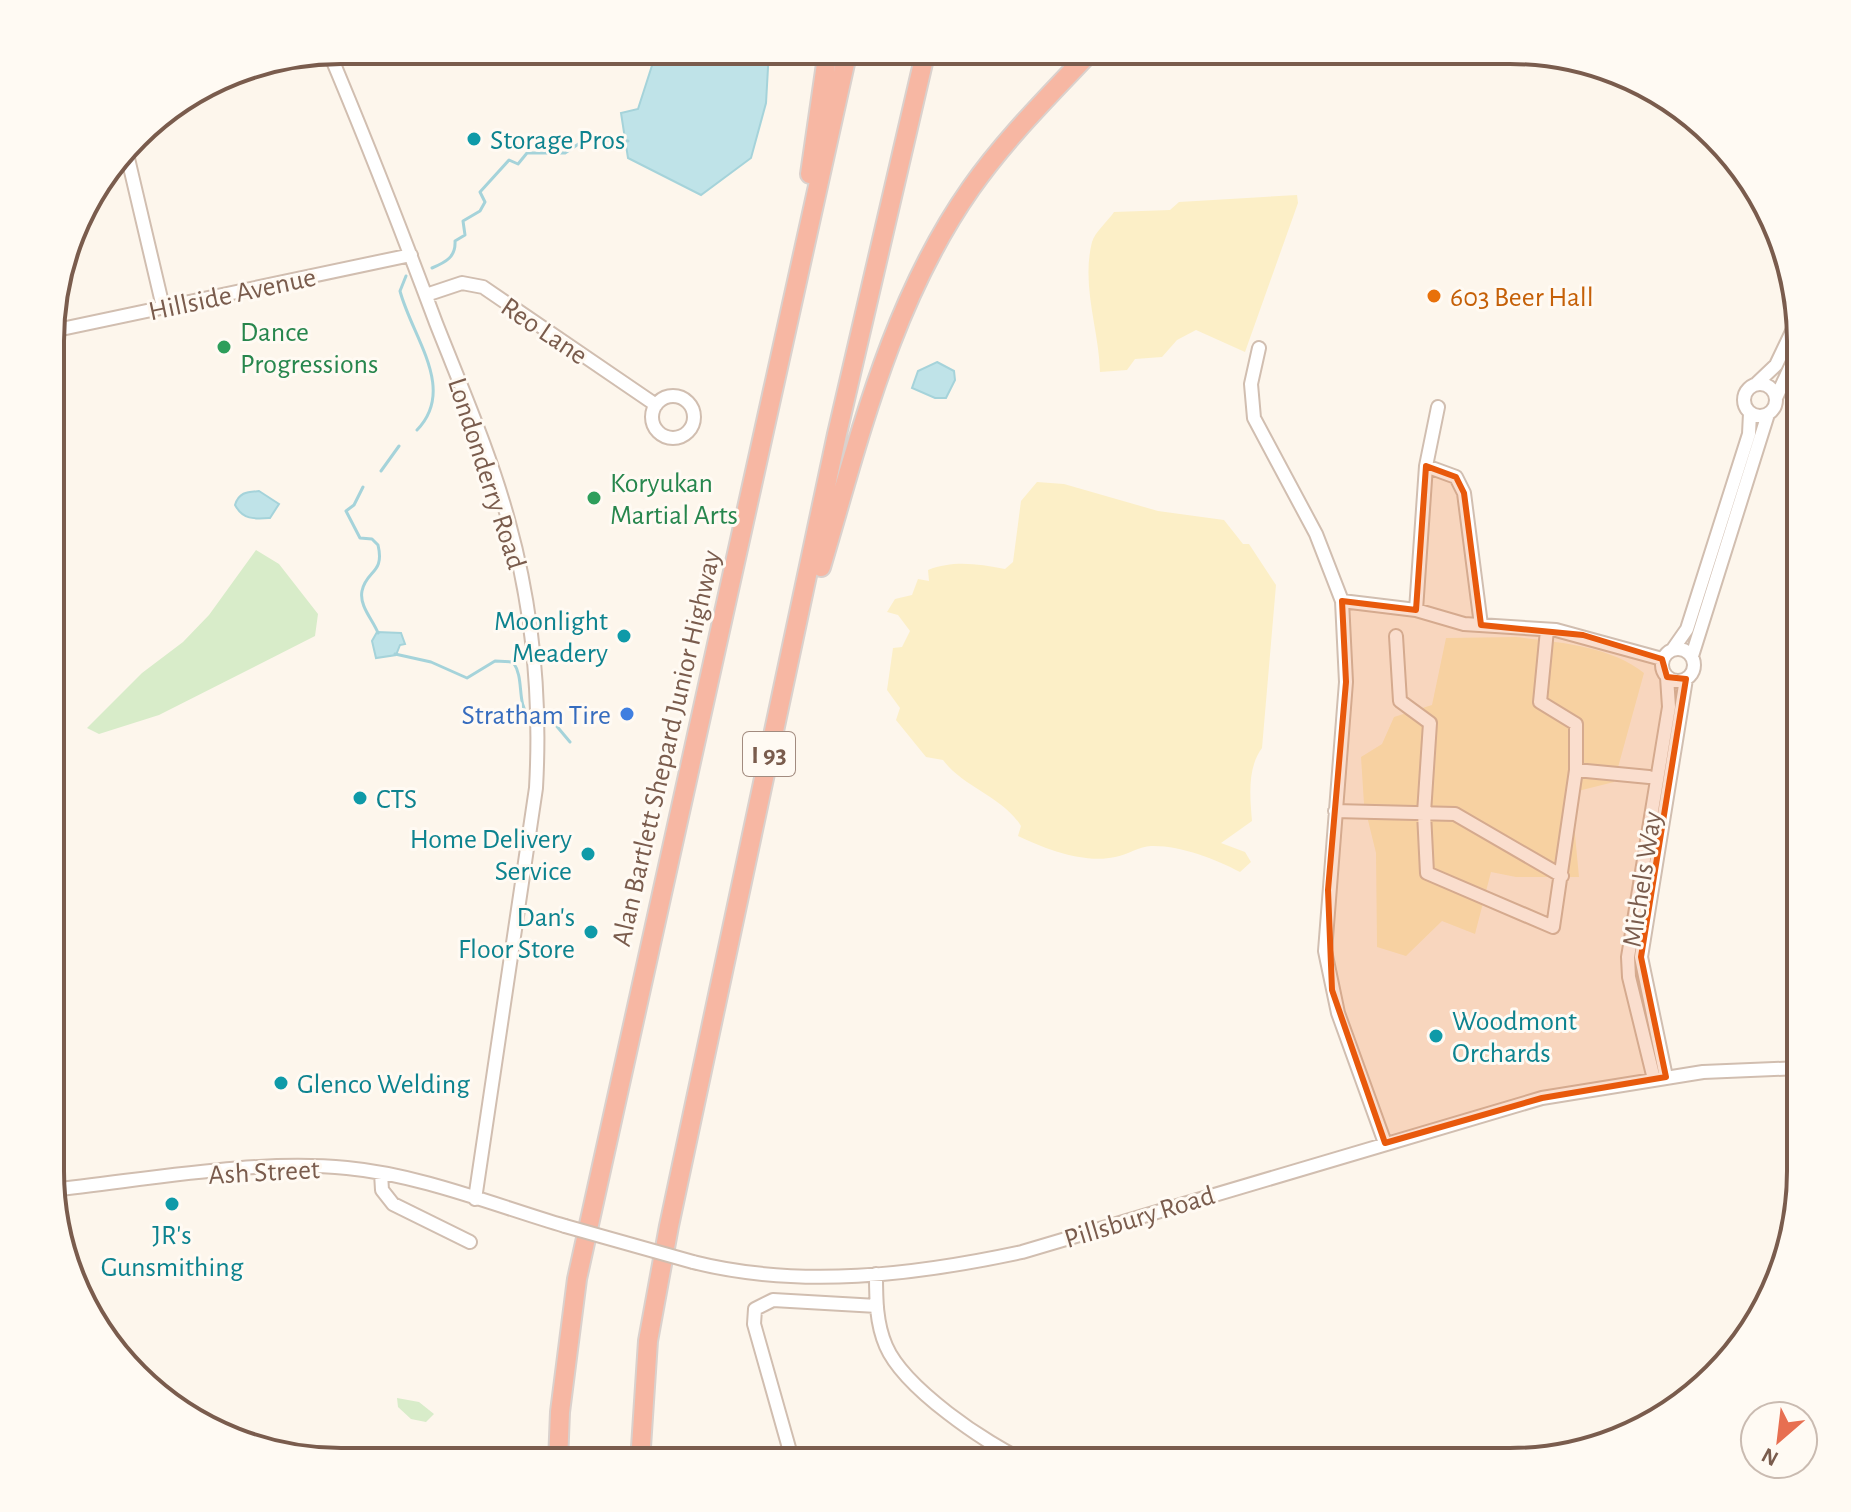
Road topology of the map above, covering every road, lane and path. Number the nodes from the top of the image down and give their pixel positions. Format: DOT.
graph roads {
  1 [pos="334,65"];
  2 [pos="826,65"];
  3 [pos="845,65"];
  4 [pos="922,65"];
  5 [pos="1078,65"];
  6 [pos="129,163"];
  7 [pos="411,255"];
  8 [pos="795,291"];
  9 [pos="426,295"];
  10 [pos="163,307"];
  11 [pos="65,328"];
  12 [pos="1786,344"];
  13 [pos="1259,348"];
  14 [pos="1786,376"];
  15 [pos="1756,384"];
  16 [pos="1776,398"];
  17 [pos="656,405"];
  18 [pos="1438,407"];
  19 [pos="1750,413"];
  20 [pos="1768,414"];
  21 [pos="1426,466"];
  22 [pos="1342,601"];
  23 [pos="1416,610"];
  24 [pos="1481,625"];
  25 [pos="1547,630"];
  26 [pos="1396,636"];
  27 [pos="1673,649"];
  28 [pos="1692,656"];
  29 [pos="1662,659"];
  30 [pos="1667,677"];
  31 [pos="1686,679"];
  32 [pos="784,693"];
  33 [pos="1576,770"];
  34 [pos="1649,777"];
  35 [pos="1335,811"];
  36 [pos="1424,813"];
  37 [pos="1562,876"];
  38 [pos="1787,1068"];
  39 [pos="1660,1078"];
  40 [pos="1385,1143"];
  41 [pos="381,1173"];
  42 [pos="65,1189"];
  43 [pos="475,1199"];
  44 [pos="470,1242"];
  45 [pos="876,1274"];
  46 [pos="877,1306"];
  47 [pos="1003,1447"];
  48 [pos="559,1448"];
  49 [pos="641,1448"];
  50 [pos="789,1448"];
  1 -- 7 [label="street, Londonderry Road"];
  2 -- 8 [label="highway"];
  3 -- 8 [label="highway, Alan Bartlett Shepard Junior Highway"];
  4 -- 32 [label="highway, I 93"];
  5 -- 32 [label="highway"];
  6 -- 10 [label="street"];
  7 -- 9 [label="street, Londonderry Road"];
  7 -- 10 [label="street, Hillside Avenue"];
  8 -- 48 [label="highway, Alan Bartlett Shepard Junior Highway"];
  9 -- 17 [label="street, Reo Lane"];
  9 -- 43 [label="street, Londonderry Road"];
  10 -- 11 [label="street, Hillside Avenue"];
  12 -- 15 [label="street"];
  13 -- 22 [label="street"];
  14 -- 16 [label="street"];
  15 -- 16 [label="street"];
  15 -- 19 [label="street"];
  16 -- 20 [label="street"];
  18 -- 21 [label="street"];
  19 -- 20 [label="street"];
  19 -- 27 [label="street"];
  20 -- 28 [label="street"];
  21 -- 23 [label="street"];
  21 -- 24 [label="street"];
  22 -- 23 [label="street"];
  22 -- 35 [label="street"];
  23 -- 24 [label="street"];
  24 -- 25 [label="street"];
  25 -- 29 [label="street"];
  25 -- 33 [label="street"];
  26 -- 36 [label="street"];
  27 -- 28 [label="street"];
  27 -- 29 [label="street"];
  28 -- 31 [label="street"];
  29 -- 30 [label="street"];
  30 -- 31 [label="street"];
  30 -- 39 [label="street, Michels Way"];
  31 -- 39 [label="street, Michels Way"];
  32 -- 49 [label="highway, I 93"];
  33 -- 34 [label="street"];
  33 -- 37 [label="street"];
  35 -- 36 [label="street"];
  35 -- 40 [label="street"];
  36 -- 37 [label="street"];
  36 -- 37 [label="street"];
  38 -- 39 [label="street, Pillsbury Road"];
  39 -- 40 [label="street, Pillsbury Road"];
  40 -- 45 [label="street, Pillsbury Road"];
  41 -- 42 [label="street, Ash Street"];
  41 -- 43 [label="street, Ash Street"];
  41 -- 44 [label="street"];
  43 -- 45 [label="street, Pillsbury Road, bridge"];
  45 -- 46 [label="street"];
  46 -- 47 [label="street"];
  46 -- 50 [label="street"];
}
